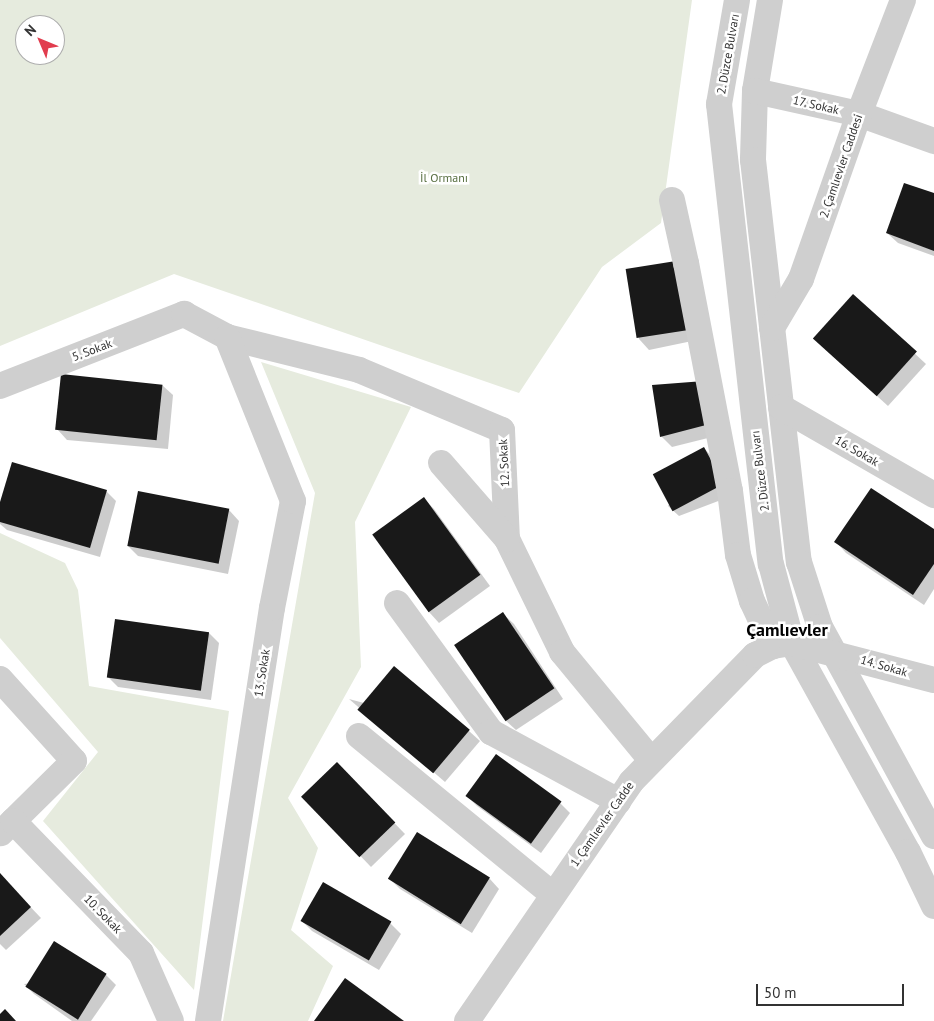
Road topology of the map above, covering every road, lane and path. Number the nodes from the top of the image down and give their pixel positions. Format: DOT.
graph roads {
  1 [pos="737,0"];
  2 [pos="770,0"];
  3 [pos="903,0"];
  4 [pos="755,91"];
  5 [pos="858,114"];
  6 [pos="934,141"];
  7 [pos="672,200"];
  8 [pos="184,314"];
  9 [pos="772,328"];
  10 [pos="227,337"];
  11 [pos="0,386"];
  12 [pos="781,407"];
  13 [pos="441,463"];
  14 [pos="934,495"];
  15 [pos="507,538"];
  16 [pos="397,603"];
  17 [pos="782,644"];
  18 [pos="833,652"];
  19 [pos="0,680"];
  20 [pos="934,680"];
  21 [pos="358,736"];
  22 [pos="651,760"];
  23 [pos="618,801"];
  24 [pos="7,827"];
  25 [pos="934,836"];
  26 [pos="553,895"];
  27 [pos="934,906"];
  28 [pos="171,1021"];
  29 [pos="208,1021"];
  30 [pos="467,1021"];
  1 -- 17 [label="street, 2. Düzce Bulvarı"];
  2 -- 4 [label="street"];
  3 -- 5 [label="street, 2. Çamlıevler Caddesi"];
  4 -- 5 [label="street, 17. Sokak"];
  4 -- 9 [label="street"];
  5 -- 6 [label="street, 17. Sokak"];
  5 -- 9 [label="street, 2. Çamlıevler Caddesi"];
  7 -- 17 [label="street"];
  8 -- 10 [label="street, 12. Sokak"];
  8 -- 11 [label="street, 5. Sokak"];
  9 -- 12 [label="street"];
  10 -- 15 [label="street, 12. Sokak"];
  10 -- 29 [label="street, 13. Sokak"];
  12 -- 14 [label="street, 16. Sokak"];
  12 -- 18 [label="street"];
  13 -- 15 [label="street"];
  15 -- 22 [label="street, 12. Sokak"];
  16 -- 23 [label="street"];
  17 -- 18 [label="street, 14. Sokak"];
  17 -- 22 [label="street, 1. Çamlıevler Cadde"];
  17 -- 27 [label="street, 2. Düzce Bulvarı"];
  18 -- 20 [label="street, 14. Sokak"];
  18 -- 25 [label="street"];
  19 -- 24 [label="street"];
  21 -- 26 [label="street"];
  22 -- 23 [label="street, 1. Çamlıevler Cadde"];
  23 -- 26 [label="street, 1. Çamlıevler Cadde"];
  24 -- 28 [label="street, 10. Sokak"];
  26 -- 30 [label="street, 1. Çamlıevler Cadde"];
}
